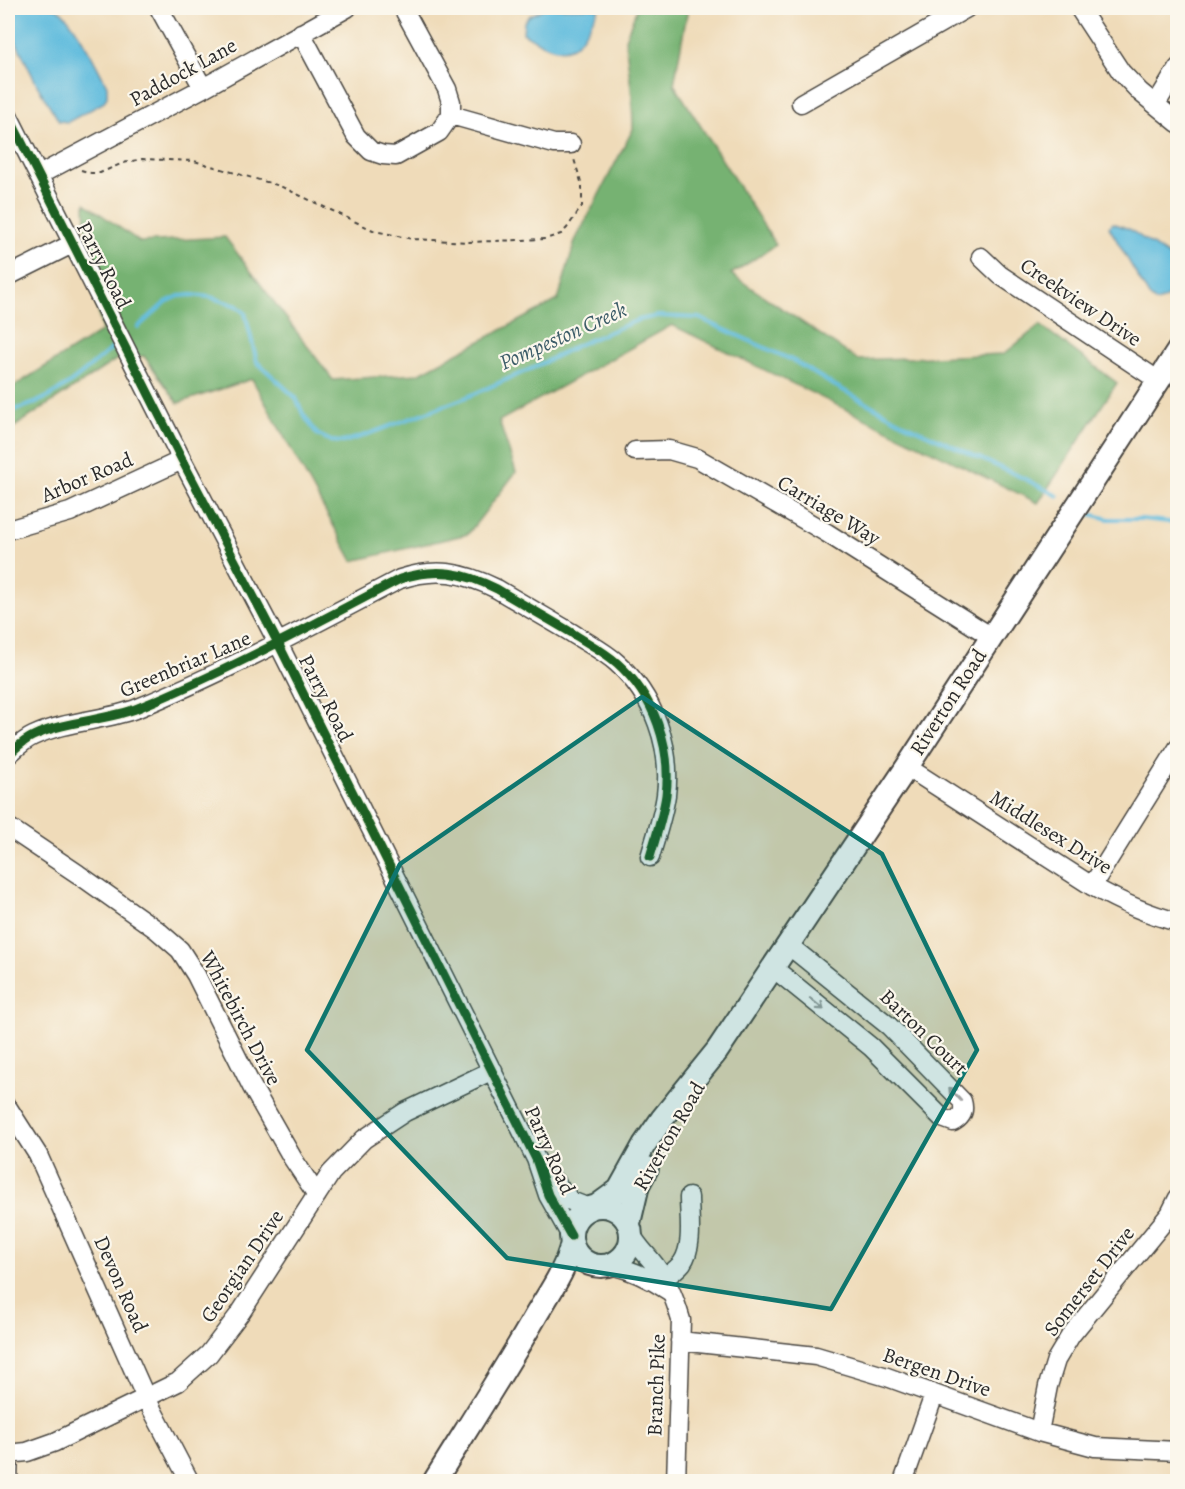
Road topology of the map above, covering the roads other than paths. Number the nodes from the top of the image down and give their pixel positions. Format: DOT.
graph roads {
  1 [pos="159,8"];
  2 [pos="347,8"];
  3 [pos="403,8"];
  4 [pos="967,8"];
  5 [pos="1079,8"];
  6 [pos="301,33"];
  7 [pos="1178,69"];
  8 [pos="203,88"];
  9 [pos="801,103"];
  10 [pos="1156,104"];
  11 [pos="1178,109"];
  12 [pos="8,115"];
  13 [pos="451,115"];
  14 [pos="1178,123"];
  15 [pos="571,144"];
  16 [pos="39,175"];
  17 [pos="72,244"];
  18 [pos="981,257"];
  19 [pos="8,276"];
  20 [pos="1178,351"];
  21 [pos="1159,381"];
  22 [pos="635,451"];
  23 [pos="182,460"];
  24 [pos="8,530"];
  25 [pos="990,636"];
  26 [pos="278,643"];
  27 [pos="1178,748"];
  28 [pos="8,755"];
  29 [pos="907,767"];
  30 [pos="8,827"];
  31 [pos="650,857"];
  32 [pos="1092,886"];
  33 [pos="1178,922"];
  34 [pos="787,944"];
  35 [pos="772,967"];
  36 [pos="889,1026"];
  37 [pos="871,1047"];
  38 [pos="717,1051"];
  39 [pos="493,1070"];
  40 [pos="8,1108"];
  41 [pos="536,1159"];
  42 [pos="317,1195"];
  43 [pos="689,1197"];
  44 [pos="593,1207"];
  45 [pos="1175,1209"];
  46 [pos="630,1229"];
  47 [pos="572,1240"];
  48 [pos="604,1265"];
  49 [pos="667,1286"];
  50 [pos="680,1341"];
  51 [pos="506,1367"];
  52 [pos="934,1395"];
  53 [pos="147,1398"];
  54 [pos="1040,1432"];
  55 [pos="1178,1451"];
  56 [pos="8,1454"];
  57 [pos="8,1478"];
  58 [pos="190,1482"];
  59 [pos="434,1482"];
  60 [pos="676,1482"];
  61 [pos="903,1482"];
  1 -- 8 [label="street"];
  2 -- 6 [label="street, Paddock Lane"];
  3 -- 13 [label="street"];
  4 -- 9 [label="street"];
  5 -- 10 [label="street"];
  6 -- 8 [label="street, Paddock Lane"];
  6 -- 13 [label="street"];
  7 -- 10 [label="street"];
  8 -- 16 [label="street, Paddock Lane"];
  10 -- 11 [label="street"];
  10 -- 14 [label="street"];
  12 -- 16 [label="street, Parry Road"];
  13 -- 15 [label="street"];
  16 -- 17 [label="street, Parry Road"];
  17 -- 19 [label="street"];
  17 -- 23 [label="street, Parry Road"];
  18 -- 21 [label="street, Creekview Drive"];
  20 -- 21 [label="main road, Riverton Road"];
  21 -- 25 [label="main road, Riverton Road"];
  22 -- 25 [label="street, Carriage Way"];
  23 -- 24 [label="street, Arbor Road"];
  23 -- 26 [label="street, Parry Road"];
  25 -- 29 [label="main road, Riverton Road"];
  26 -- 28 [label="street, Greenbriar Lane"];
  26 -- 31 [label="street, Greenbriar Lane"];
  26 -- 39 [label="street, Parry Road"];
  27 -- 32 [label="street"];
  29 -- 32 [label="street, Middlesex Drive"];
  29 -- 34 [label="main road, Riverton Road"];
  30 -- 42 [label="street, Whitebirch Drive"];
  32 -- 33 [label="street, Middlesex Drive"];
  34 -- 35 [label="main road, Riverton Road"];
  34 -- 36 [label="street, Barton Court"];
  35 -- 37 [label="street, Barton Court, one-way"];
  35 -- 38 [label="main road, Riverton Road"];
  36 -- 37 [label="street"];
  37 -- 36 [label="street, Barton Court, one-way"];
  38 -- 44 [label="main road, Riverton Road"];
  38 -- 46 [label="main road, Riverton Road"];
  39 -- 41 [label="street, Parry Road"];
  39 -- 42 [label="street, Georgian Drive"];
  40 -- 53 [label="street, Devon Road"];
  41 -- 44 [label="street, Parry Road"];
  41 -- 47 [label="street, Parry Road"];
  42 -- 53 [label="street, Georgian Drive"];
  43 -- 49 [label="street"];
  44 -- 46 [label="main road"];
  44 -- 47 [label="main road"];
  45 -- 54 [label="street, Somerset Drive"];
  46 -- 48 [label="main road"];
  46 -- 49 [label="street, Branch Pike"];
  47 -- 48 [label="main road"];
  47 -- 51 [label="main road"];
  48 -- 49 [label="street"];
  48 -- 51 [label="main road"];
  49 -- 50 [label="street, Branch Pike"];
  50 -- 52 [label="street, Bergen Drive"];
  50 -- 60 [label="street, Branch Pike"];
  51 -- 59 [label="main road"];
  52 -- 54 [label="street, Bergen Drive"];
  52 -- 61 [label="street"];
  53 -- 56 [label="street, Georgian Drive"];
  53 -- 58 [label="street, Devon Road"];
  54 -- 55 [label="street, Bergen Drive"];
  56 -- 57 [label="street"];
}
